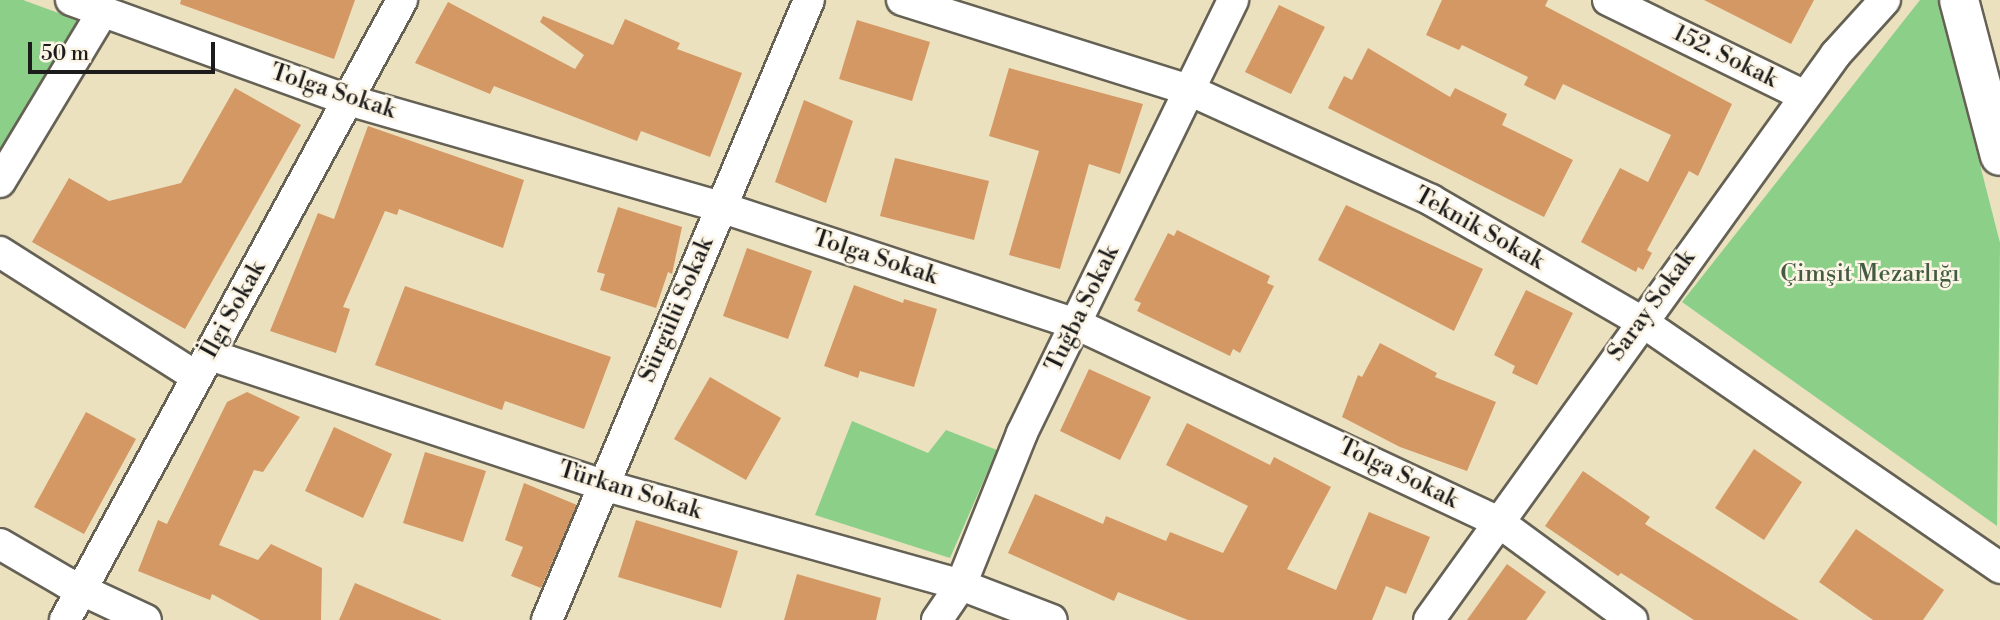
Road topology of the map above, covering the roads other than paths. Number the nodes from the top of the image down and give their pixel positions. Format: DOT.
graph roads {
  1 [pos="71,0"];
  2 [pos="402,0"];
  3 [pos="809,0"];
  4 [pos="902,0"];
  5 [pos="1233,0"];
  6 [pos="1608,0"];
  7 [pos="1885,0"];
  8 [pos="1959,0"];
  9 [pos="103,12"];
  10 [pos="1189,90"];
  11 [pos="1805,96"];
  12 [pos="348,100"];
  13 [pos="2000,156"];
  14 [pos="0,182"];
  15 [pos="720,207"];
  16 [pos="0,252"];
  17 [pos="1641,321"];
  18 [pos="1076,324"];
  19 [pos="204,366"];
  20 [pos="603,485"];
  21 [pos="1500,523"];
  22 [pos="0,544"];
  23 [pos="2000,568"];
  24 [pos="961,585"];
  25 [pos="82,590"];
  26 [pos="65,620"];
  27 [pos="146,620"];
  28 [pos="547,620"];
  29 [pos="937,620"];
  30 [pos="1052,620"];
  31 [pos="1429,620"];
  32 [pos="1632,620"];
  1 -- 9 [label="street, Tolga Sokak"];
  2 -- 12 [label="street, İlgi Sokak"];
  3 -- 15 [label="street, Sürgülü Sokak"];
  4 -- 10 [label="street, Teknik Sokak"];
  5 -- 10 [label="street, Tuğba Sokak"];
  6 -- 11 [label="street, 152. Sokak"];
  7 -- 11 [label="street, Saray Sokak"];
  8 -- 13 [label="main road"];
  9 -- 12 [label="street, Tolga Sokak"];
  9 -- 14 [label="street"];
  10 -- 17 [label="street, Teknik Sokak"];
  10 -- 18 [label="street, Tuğba Sokak"];
  11 -- 17 [label="street, Saray Sokak"];
  12 -- 15 [label="street, Tolga Sokak"];
  12 -- 19 [label="street, İlgi Sokak"];
  15 -- 18 [label="street, Tolga Sokak"];
  15 -- 20 [label="street, Sürgülü Sokak"];
  16 -- 19 [label="street, Türkan Sokak"];
  17 -- 21 [label="street, Saray Sokak"];
  17 -- 23 [label="street, Teknik Sokak"];
  18 -- 21 [label="street, Tolga Sokak"];
  18 -- 24 [label="street, Tuğba Sokak"];
  19 -- 20 [label="street, Türkan Sokak"];
  19 -- 25 [label="street, İlgi Sokak"];
  20 -- 24 [label="street, Türkan Sokak"];
  20 -- 28 [label="street, Sürgülü Sokak"];
  21 -- 31 [label="street, Saray Sokak"];
  21 -- 32 [label="street, Tolga Sokak"];
  22 -- 25 [label="street"];
  24 -- 29 [label="street, Tuğba Sokak"];
  24 -- 30 [label="street, Türkan Sokak"];
  25 -- 26 [label="street, İlgi Sokak"];
  25 -- 27 [label="street"];
}
